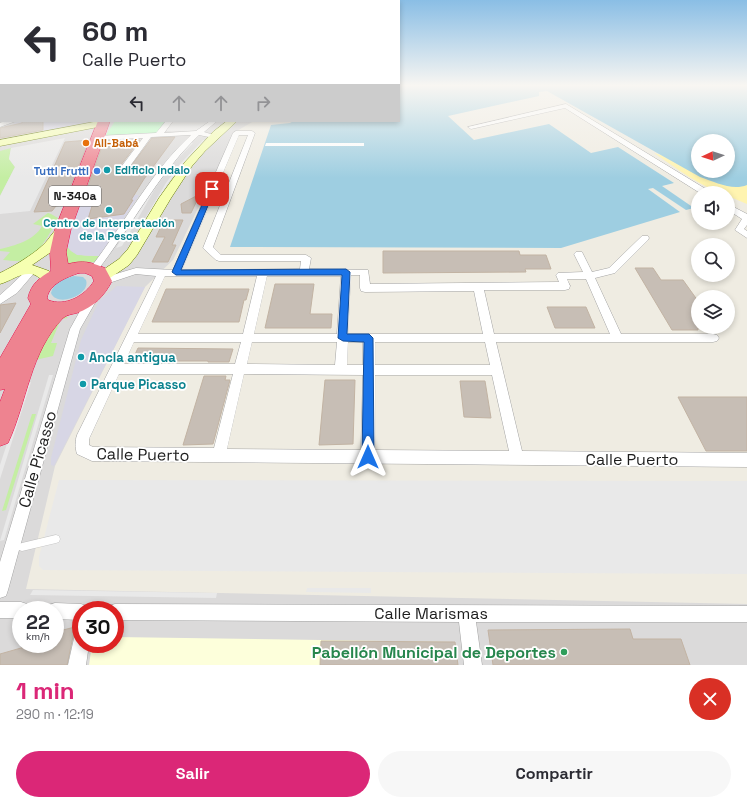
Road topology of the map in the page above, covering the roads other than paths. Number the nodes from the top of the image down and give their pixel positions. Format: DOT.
graph roads {
  1 [pos="521,116"];
  2 [pos="582,116"];
  3 [pos="10,122"];
  4 [pos="103,122"];
  5 [pos="169,122"];
  6 [pos="213,122"];
  7 [pos="224,122"];
  8 [pos="232,122"];
  9 [pos="0,125"];
  10 [pos="471,127"];
  11 [pos="198,133"];
  12 [pos="149,135"];
  13 [pos="158,135"];
  14 [pos="214,136"];
  15 [pos="97,138"];
  16 [pos="0,143"];
  17 [pos="122,171"];
  18 [pos="695,186"];
  19 [pos="735,210"];
  20 [pos="747,218"];
  21 [pos="63,229"];
  22 [pos="747,235"];
  23 [pos="645,238"];
  24 [pos="579,254"];
  25 [pos="32,270"];
  26 [pos="13,272"];
  27 [pos="162,272"];
  28 [pos="176,272"];
  29 [pos="264,272"];
  30 [pos="304,272"];
  31 [pos="346,272"];
  32 [pos="55,276"];
  33 [pos="589,276"];
  34 [pos="0,279"];
  35 [pos="98,280"];
  36 [pos="478,287"];
  37 [pos="0,300"];
  38 [pos="57,307"];
  39 [pos="75,329"];
  40 [pos="131,338"];
  41 [pos="248,338"];
  42 [pos="343,338"];
  43 [pos="369,338"];
  44 [pos="490,338"];
  45 [pos="618,338"];
  46 [pos="713,338"];
  47 [pos="116,369"];
  48 [pos="240,369"];
  49 [pos="341,369"];
  50 [pos="369,369"];
  51 [pos="497,370"];
  52 [pos="1,378"];
  53 [pos="0,435"];
  54 [pos="220,456"];
  55 [pos="368,457"];
  56 [pos="517,458"];
  57 [pos="747,460"];
  58 [pos="56,539"];
  59 [pos="22,547"];
  60 [pos="0,590"];
  61 [pos="0,610"];
  62 [pos="12,610"];
  63 [pos="124,612"];
  64 [pos="466,612"];
  65 [pos="747,614"];
  66 [pos="79,653"];
  67 [pos="77,665"];
  68 [pos="473,665"];
  1 -- 10 [label="street"];
  2 -- 18 [label="street"];
  3 -- 9 [label="street"];
  4 -- 15 [label="highway, N-340a"];
  4 -- 16 [label="street"];
  5 -- 13 [label="street"];
  6 -- 11 [label="street"];
  7 -- 14 [label="street"];
  8 -- 14 [label="street"];
  11 -- 13 [label="street"];
  11 -- 14 [label="street"];
  11 -- 35 [label="street"];
  12 -- 13 [label="street"];
  12 -- 15 [label="street"];
  12 -- 17 [label="street"];
  14 -- 35 [label="street"];
  15 -- 21 [label="highway, N-340a"];
  19 -- 20 [label="street"];
  20 -- 22 [label="street"];
  21 -- 26 [label="street"];
  21 -- 32 [label="highway, N-340a"];
  23 -- 33 [label="street"];
  24 -- 33 [label="street"];
  25 -- 26 [label="street"];
  25 -- 32 [label="street"];
  25 -- 37 [label="street"];
  26 -- 34 [label="street"];
  27 -- 28 [label="street"];
  27 -- 35 [label="street"];
  27 -- 40 [label="street, Calle Puerto"];
  28 -- 29 [label="street"];
  28 -- 30 [label="street"];
  29 -- 30 [label="street"];
  29 -- 41 [label="street"];
  30 -- 31 [label="street"];
  31 -- 36 [label="street"];
  31 -- 42 [label="street"];
  32 -- 35 [label="highway"];
  32 -- 38 [label="highway"];
  33 -- 36 [label="street"];
  33 -- 45 [label="street"];
  35 -- 38 [label="highway"];
  35 -- 39 [label="street"];
  36 -- 44 [label="street"];
  38 -- 39 [label="street"];
  38 -- 52 [label="highway"];
  38 -- 53 [label="highway"];
  39 -- 60 [label="street, Calle Picasso"];
  40 -- 41 [label="street"];
  40 -- 47 [label="street, Calle Puerto"];
  41 -- 42 [label="street"];
  41 -- 48 [label="street"];
  42 -- 43 [label="street"];
  42 -- 49 [label="street"];
  43 -- 44 [label="street"];
  43 -- 50 [label="street"];
  44 -- 45 [label="street"];
  44 -- 51 [label="street"];
  45 -- 46 [label="street"];
  47 -- 48 [label="street"];
  47 -- 54 [label="street, Calle Puerto"];
  48 -- 49 [label="street"];
  48 -- 54 [label="street"];
  49 -- 50 [label="street"];
  50 -- 51 [label="street"];
  50 -- 55 [label="street"];
  51 -- 56 [label="street"];
  54 -- 55 [label="street, Calle Puerto"];
  55 -- 56 [label="street, Calle Puerto"];
  56 -- 57 [label="street, Calle Puerto"];
  58 -- 59 [label="lane"];
  61 -- 62 [label="street"];
  63 -- 64 [label="street, Calle Marismas"];
  64 -- 65 [label="street, Calle Marismas"];
  64 -- 68 [label="street"];
  66 -- 67 [label="street"];
}
